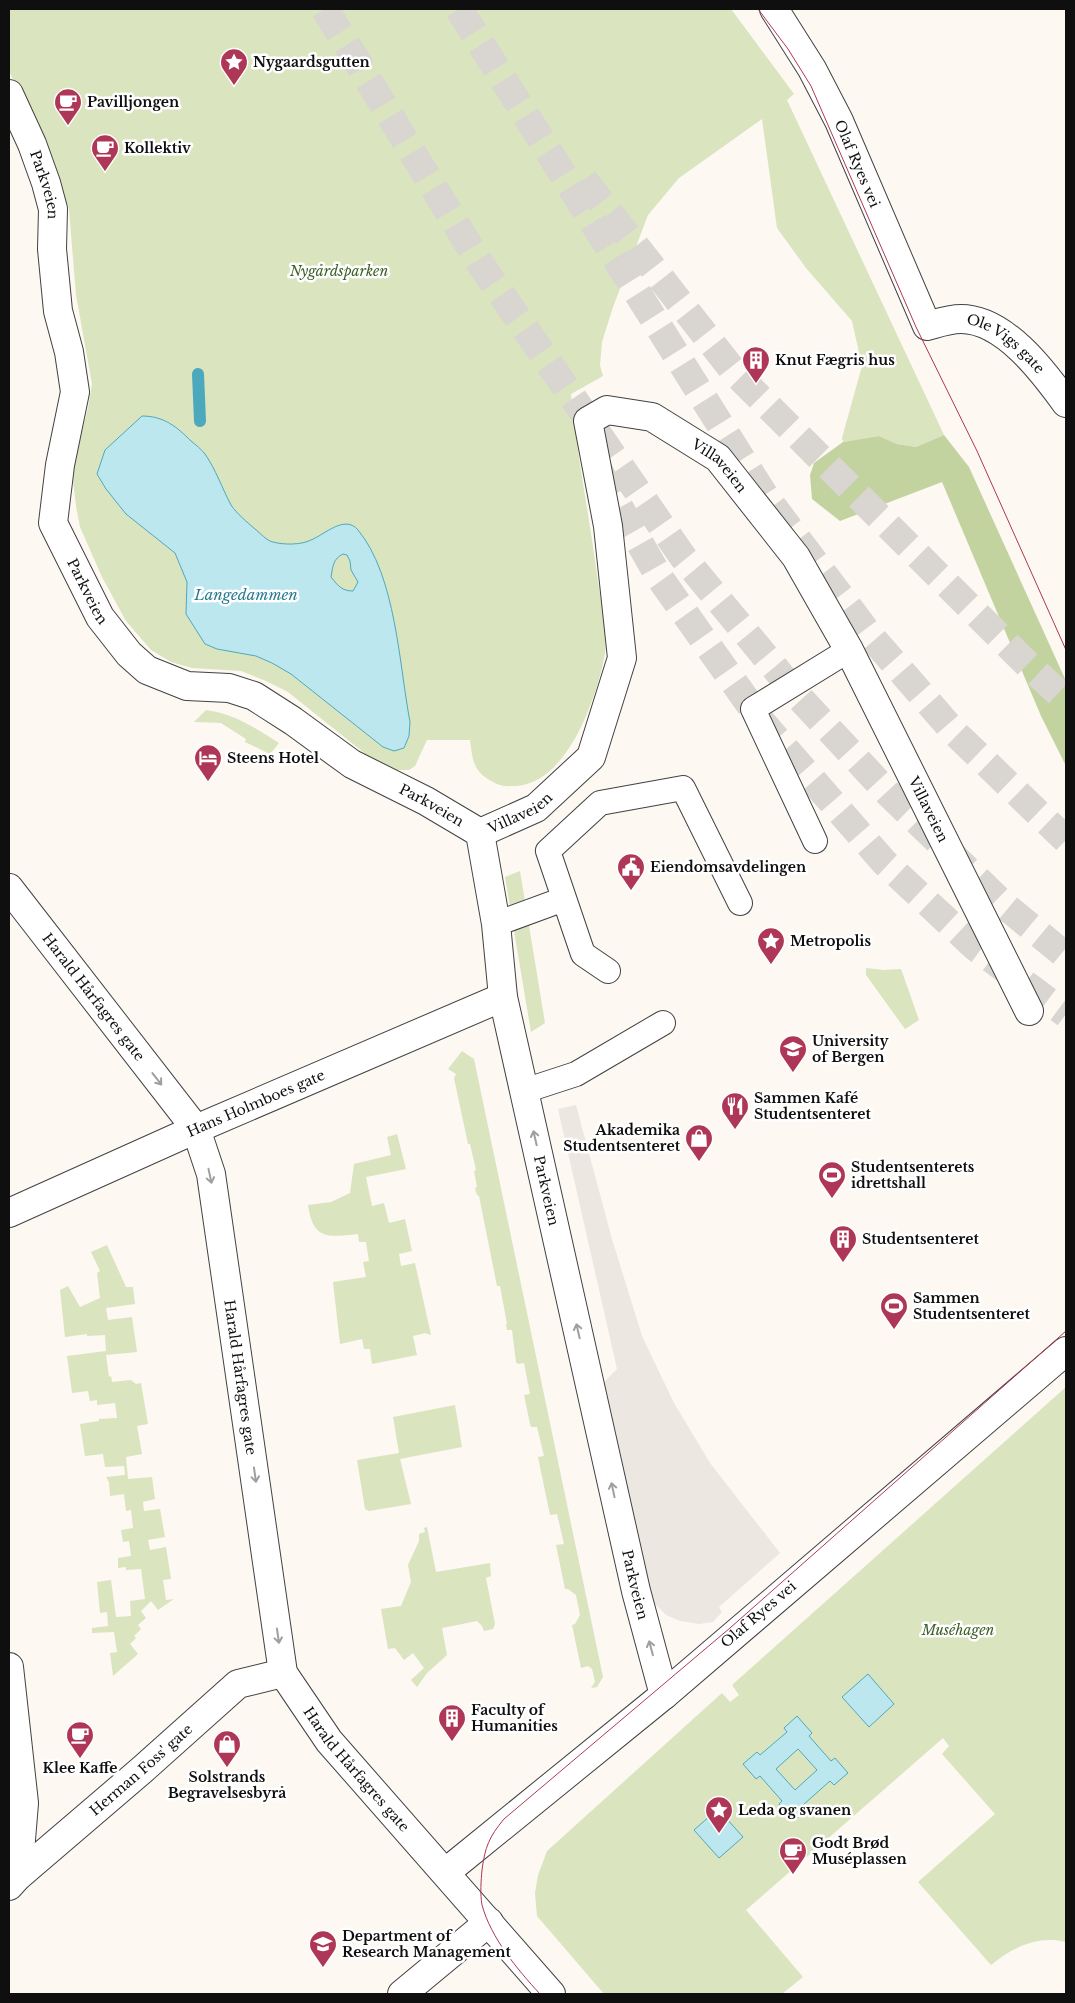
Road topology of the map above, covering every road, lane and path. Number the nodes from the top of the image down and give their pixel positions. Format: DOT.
graph roads {
  1 [pos="777,10"];
  2 [pos="9,94"];
  3 [pos="927,326"];
  4 [pos="1066,403"];
  5 [pos="849,650"];
  6 [pos="480,834"];
  7 [pos="815,841"];
  8 [pos="9,888"];
  9 [pos="564,899"];
  10 [pos="740,903"];
  11 [pos="496,924"];
  12 [pos="608,971"];
  13 [pos="503,997"];
  14 [pos="1029,1011"];
  15 [pos="663,1023"];
  16 [pos="524,1091"];
  17 [pos="196,1129"];
  18 [pos="9,1213"];
  19 [pos="1066,1350"];
  20 [pos="9,1667"];
  21 [pos="283,1673"];
  22 [pos="664,1695"];
  23 [pos="446,1872"];
  24 [pos="14,1881"];
  25 [pos="489,1922"];
  26 [pos="402,1994"];
  27 [pos="551,1994"];
  1 -- 3 [label="street, Olaf Ryes vei"];
  2 -- 6 [label="street, Parkveien"];
  3 -- 4 [label="street, Ole Vigs gate"];
  5 -- 6 [label="street, Villaveien"];
  5 -- 7 [label="lane"];
  5 -- 14 [label="street, Villaveien"];
  6 -- 11 [label="street, Parkveien"];
  8 -- 17 [label="street, Harald Hårfagres gate, one-way"];
  9 -- 10 [label="lane"];
  9 -- 11 [label="lane"];
  9 -- 12 [label="lane"];
  11 -- 13 [label="street, Parkveien"];
  13 -- 16 [label="street, Parkveien"];
  13 -- 17 [label="street, Hans Holmboes gate"];
  15 -- 16 [label="lane"];
  22 -- 16 [label="street, Parkveien, one-way"];
  17 -- 18 [label="street, Hans Holmboes gate"];
  17 -- 21 [label="street, Harald Hårfagres gate, one-way"];
  19 -- 22 [label="street, Olaf Ryes vei"];
  20 -- 24 [label="street"];
  21 -- 23 [label="street, Harald Hårfagres gate"];
  21 -- 24 [label="street, Herman Foss' gate"];
  22 -- 23 [label="street, Olaf Ryes vei"];
  23 -- 25 [label="street, Harald Hårfagres gate"];
  25 -- 26 [label="street"];
  25 -- 27 [label="street, Harald Hårfagres gate"];
}
